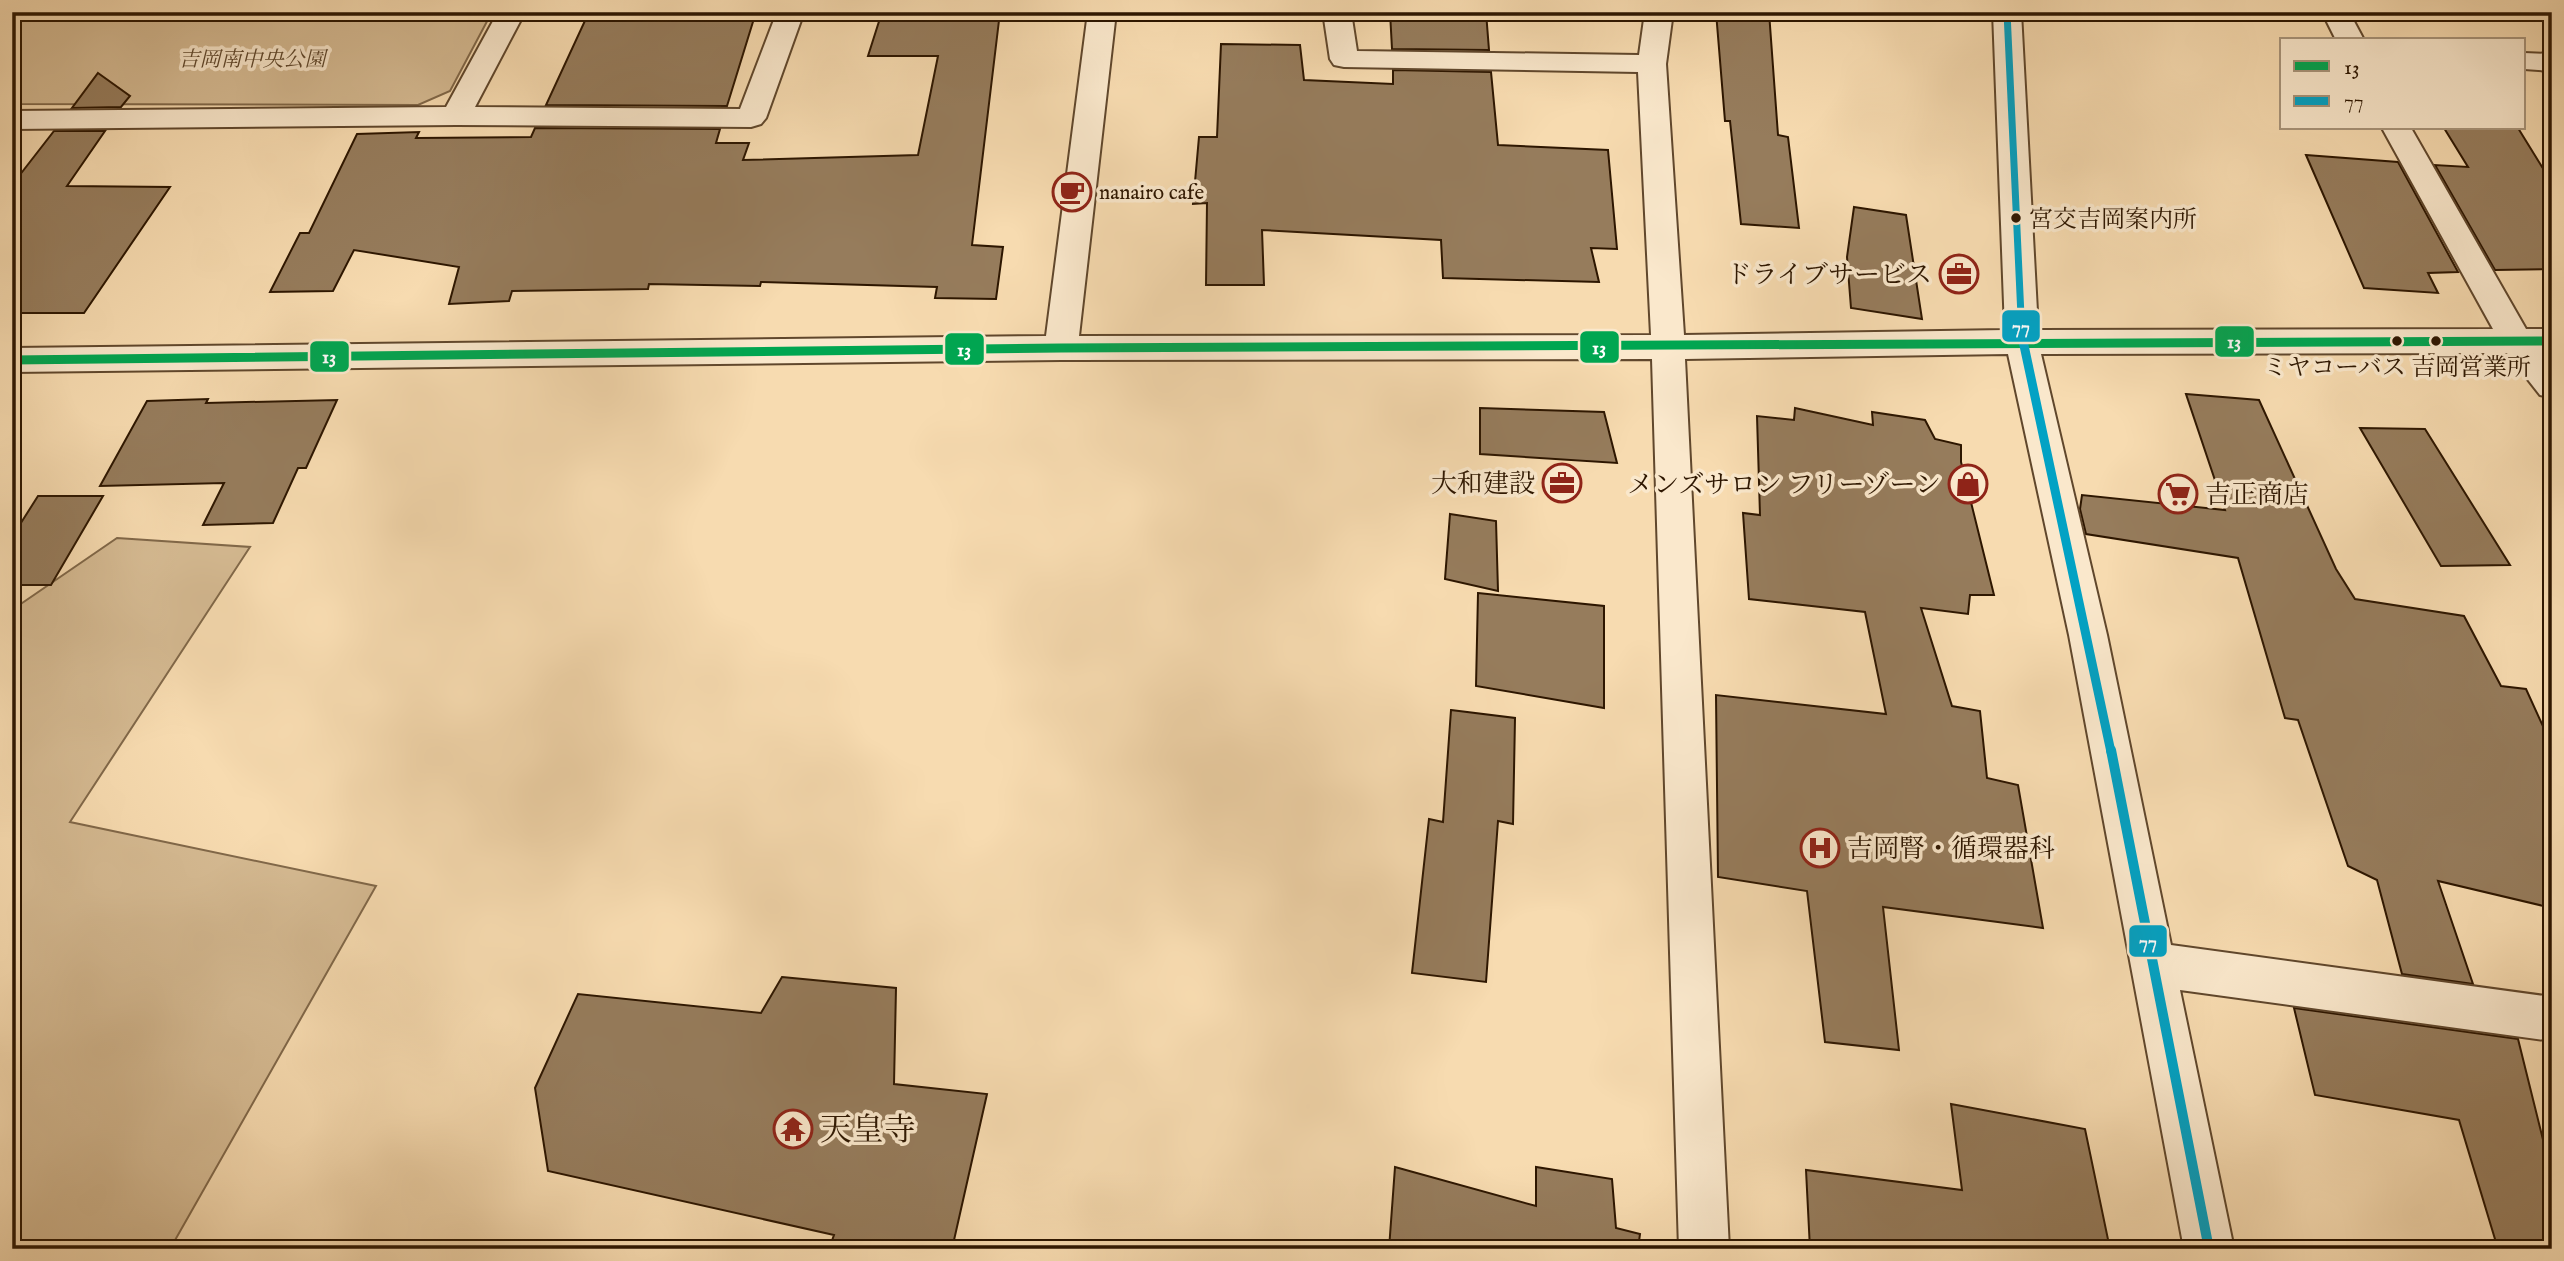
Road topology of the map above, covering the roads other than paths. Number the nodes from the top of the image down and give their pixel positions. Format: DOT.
graph roads {
  1 [pos="512,12"];
  2 [pos="791,12"];
  3 [pos="1102,12"];
  4 [pos="1337,12"];
  5 [pos="1660,12"];
  6 [pos="2007,12"];
  7 [pos="2335,12"];
  8 [pos="2349,38"];
  9 [pos="2526,61"];
  10 [pos="2552,63"];
  11 [pos="1652,64"];
  12 [pos="456,116"];
  13 [pos="12,120"];
  14 [pos="2398,130"];
  15 [pos="2552,341"];
  16 [pos="2022,342"];
  17 [pos="2517,342"];
  18 [pos="1668,347"];
  19 [pos="1061,348"];
  20 [pos="12,360"];
  21 [pos="2552,386"];
  22 [pos="2151,964"];
  23 [pos="2552,1019"];
  24 [pos="1704,1249"];
  25 [pos="2209,1249"];
  1 -- 12 [label="street"];
  2 -- 12 [label="street"];
  3 -- 19 [label="street"];
  4 -- 11 [label="street"];
  5 -- 11 [label="street"];
  6 -- 16 [label="street"];
  7 -- 8 [label="street"];
  9 -- 10 [label="street"];
  11 -- 18 [label="street"];
  12 -- 13 [label="street"];
  14 -- 17 [label="street"];
  15 -- 17 [label="street"];
  16 -- 17 [label="street"];
  16 -- 18 [label="street"];
  16 -- 22 [label="street"];
  17 -- 21 [label="street"];
  18 -- 19 [label="street"];
  18 -- 24 [label="street"];
  19 -- 20 [label="street"];
  22 -- 23 [label="street"];
  22 -- 25 [label="street"];
}
